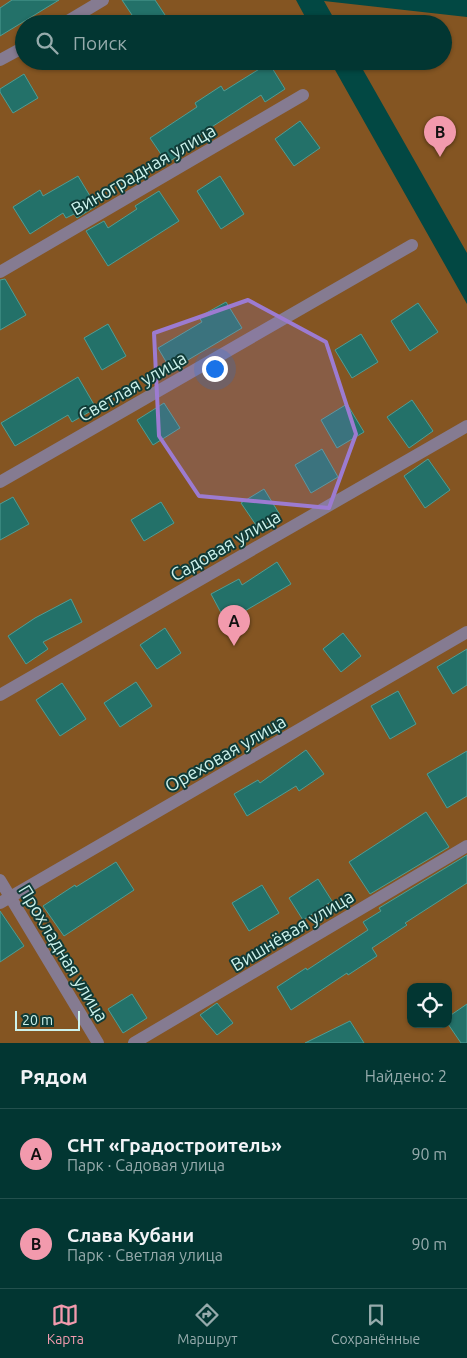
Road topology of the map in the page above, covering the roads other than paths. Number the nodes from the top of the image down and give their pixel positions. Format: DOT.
graph roads {
  1 [pos="103,0"];
  2 [pos="78,15"];
  3 [pos="15,51"];
  4 [pos="0,60"];
  5 [pos="303,95"];
  6 [pos="412,245"];
  7 [pos="0,272"];
  8 [pos="467,426"];
  9 [pos="0,482"];
  10 [pos="467,632"];
  11 [pos="0,695"];
  12 [pos="467,846"];
  13 [pos="0,880"];
  14 [pos="5,900"];
  15 [pos="98,1043"];
  16 [pos="134,1043"];
  1 -- 2 [label="street"];
  3 -- 4 [label="street"];
  5 -- 7 [label="street, Виноградная улица"];
  6 -- 9 [label="street, Светлая улица"];
  8 -- 11 [label="street, Садовая улица"];
  10 -- 14 [label="street, Ореховая улица"];
  12 -- 16 [label="street, Вишнёвая улица"];
  13 -- 14 [label="street, Прохладная улица"];
  14 -- 15 [label="street, Прохладная улица"];
}
